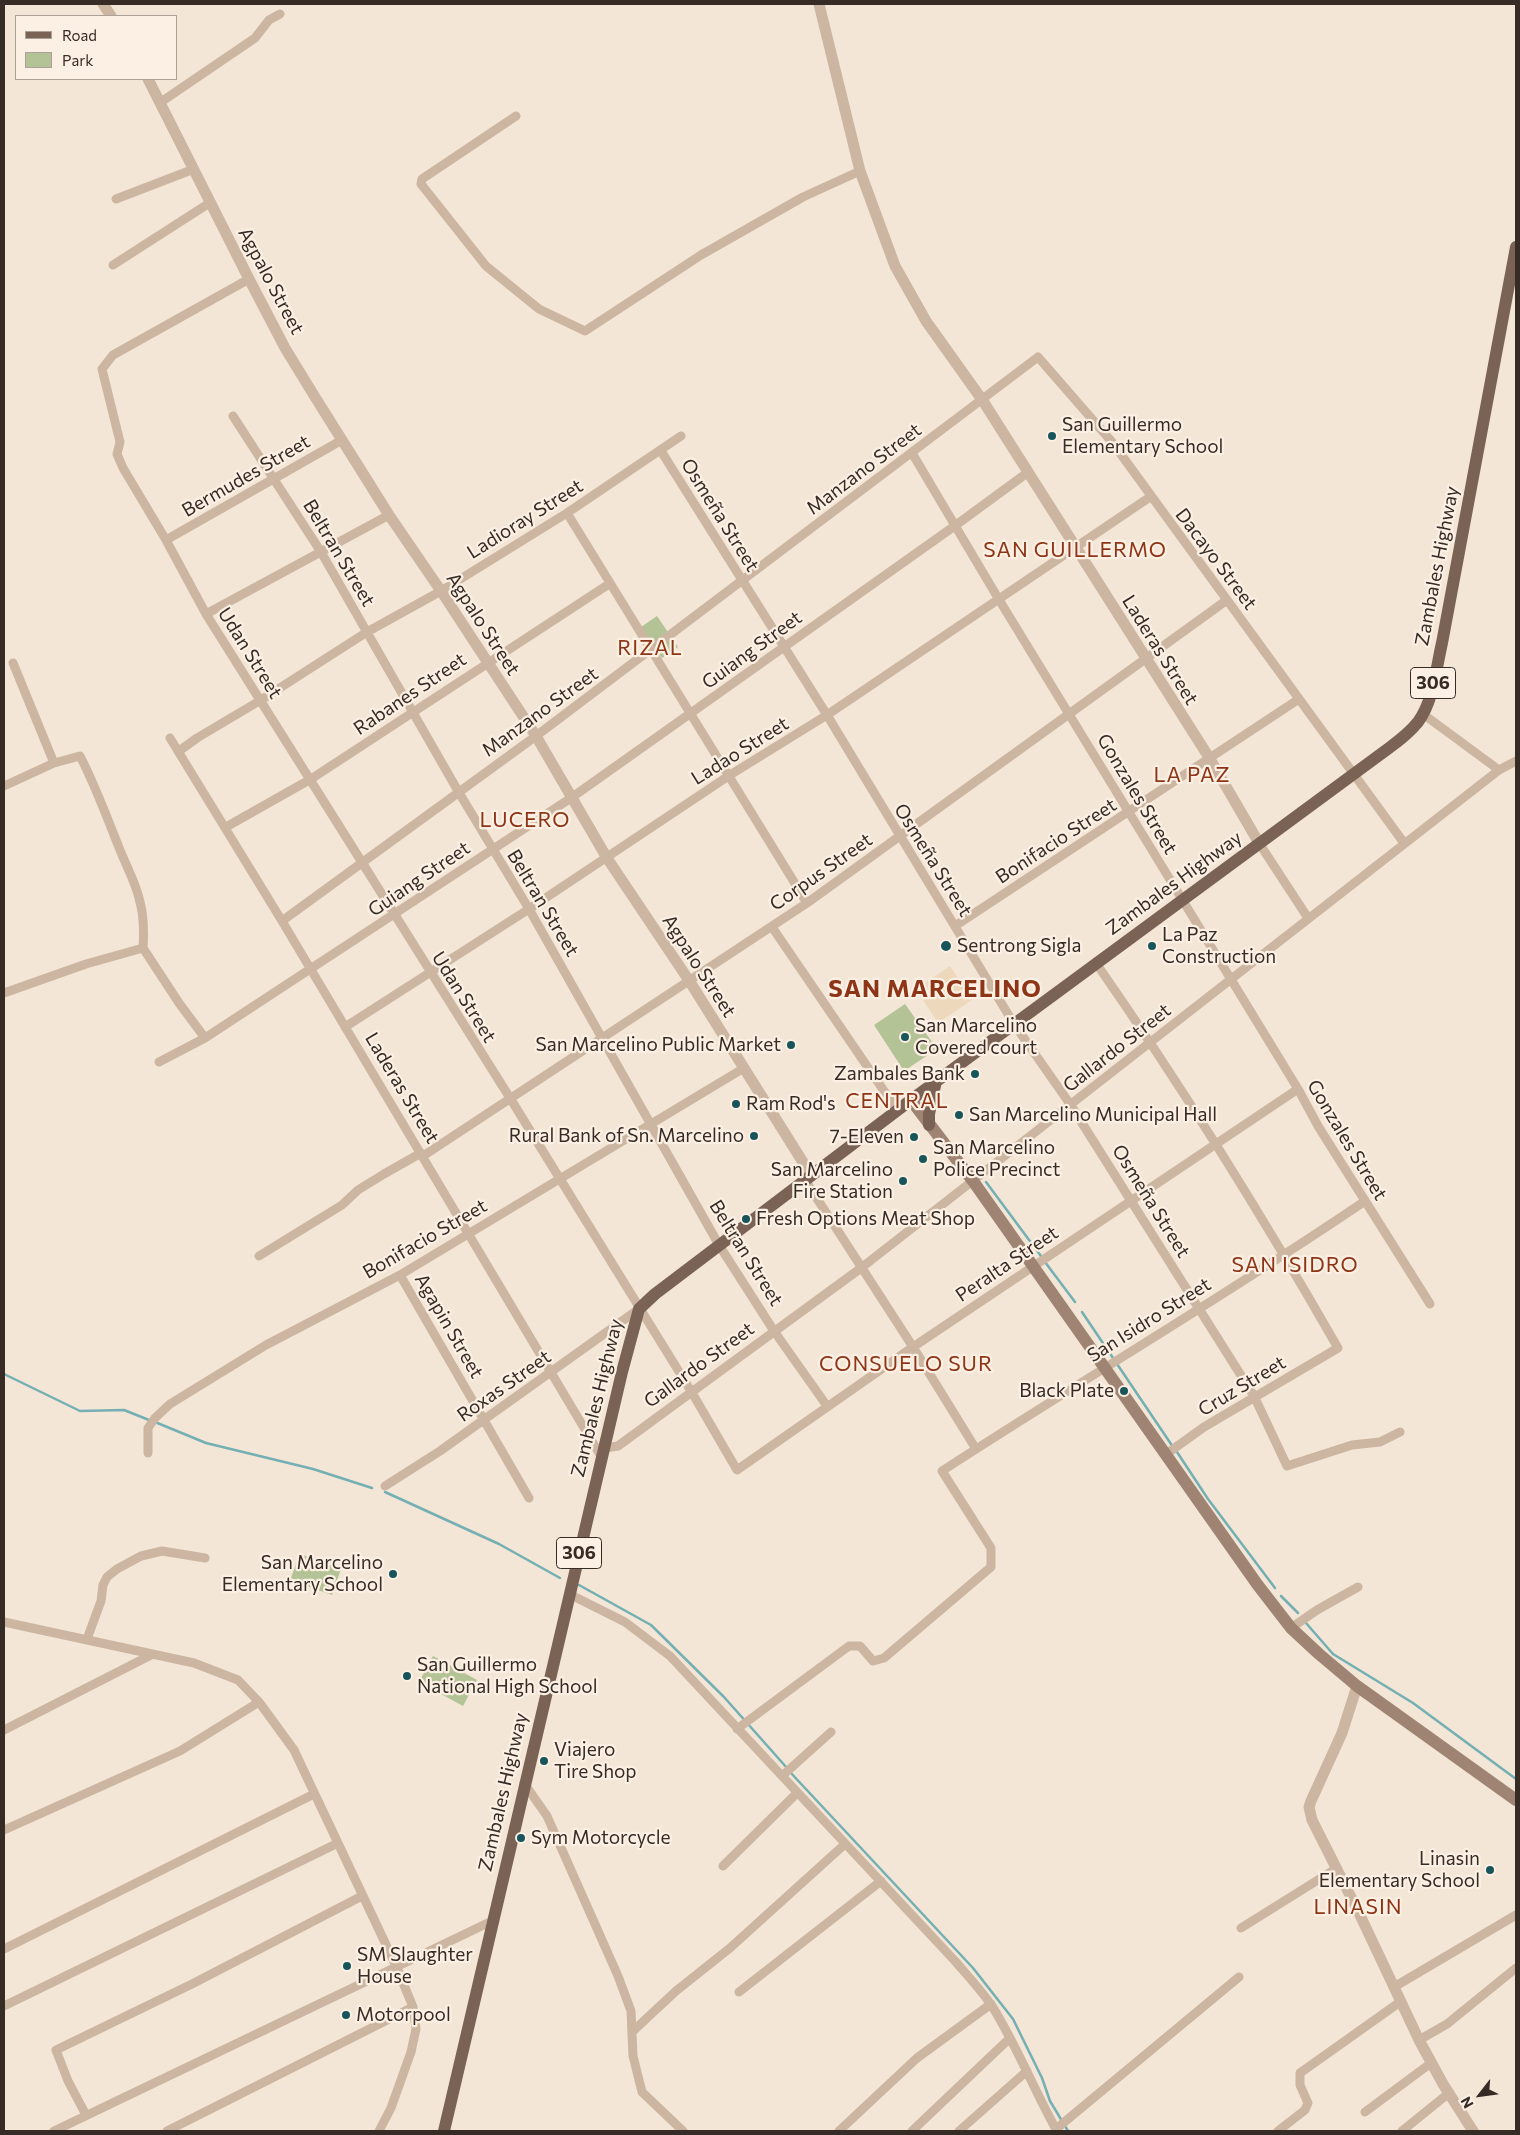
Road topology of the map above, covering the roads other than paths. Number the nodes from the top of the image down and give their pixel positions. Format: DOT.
graph roads {
  1 [pos="102,4"];
  2 [pos="819,4"];
  3 [pos="280,14"];
  4 [pos="110,15"];
  5 [pos="149,80"];
  6 [pos="161,102"];
  7 [pos="516,116"];
  8 [pos="194,169"];
  9 [pos="860,171"];
  10 [pos="116,198"];
  11 [pos="211,202"];
  12 [pos="1516,247"];
  13 [pos="113,265"];
  14 [pos="249,279"];
  15 [pos="982,401"];
  16 [pos="232,416"];
  17 [pos="680,436"];
  18 [pos="342,440"];
  19 [pos="661,450"];
  20 [pos="912,453"];
  21 [pos="1028,473"];
  22 [pos="275,479"];
  23 [pos="1150,497"];
  24 [pos="567,513"];
  25 [pos="389,515"];
  26 [pos="956,526"];
  27 [pos="166,540"];
  28 [pos="1075,548"];
  29 [pos="321,552"];
  30 [pos="743,581"];
  31 [pos="609,584"];
  32 [pos="441,591"];
  33 [pos="998,598"];
  34 [pos="1227,600"];
  35 [pos="206,614"];
  36 [pos="367,632"];
  37 [pos="783,647"];
  38 [pos="651,650"];
  39 [pos="1145,659"];
  40 [pos="487,662"];
  41 [pos="13,663"];
  42 [pos="1299,699"];
  43 [pos="261,700"];
  44 [pos="412,712"];
  45 [pos="1069,713"];
  46 [pos="691,714"];
  47 [pos="1423,714"];
  48 [pos="827,715"];
  49 [pos="536,736"];
  50 [pos="170,738"];
  51 [pos="179,751"];
  52 [pos="1210,759"];
  53 [pos="1516,762"];
  54 [pos="54,763"];
  55 [pos="1499,770"];
  56 [pos="730,775"];
  57 [pos="1353,776"];
  58 [pos="311,779"];
  59 [pos="4,786"];
  60 [pos="458,791"];
  61 [pos="571,798"];
  62 [pos="1130,812"];
  63 [pos="226,827"];
  64 [pos="899,837"];
  65 [pos="1259,843"];
  66 [pos="1404,843"];
  67 [pos="493,850"];
  68 [pos="607,858"];
  69 [pos="362,862"];
  70 [pos="1182,900"];
  71 [pos="807,903"];
  72 [pos="529,909"];
  73 [pos="394,915"];
  74 [pos="1308,918"];
  75 [pos="282,921"];
  76 [pos="955,926"];
  77 [pos="772,927"];
  78 [pos="143,948"];
  79 [pos="1096,963"];
  80 [pos="311,971"];
  81 [pos="430,974"];
  82 [pos="1232,980"];
  83 [pos="690,982"];
  84 [pos="4,993"];
  85 [pos="1014,1024"];
  86 [pos="345,1027"];
  87 [pos="205,1038"];
  88 [pos="602,1038"];
  89 [pos="1151,1042"];
  90 [pos="159,1062"];
  91 [pos="744,1068"];
  92 [pos="936,1081"];
  93 [pos="1298,1089"];
  94 [pos="510,1098"];
  95 [pos="911,1100"];
  96 [pos="1070,1104"];
  97 [pos="897,1110"];
  98 [pos="651,1124"];
  99 [pos="930,1125"];
  100 [pos="1216,1143"];
  101 [pos="422,1155"];
  102 [pos="808,1178"];
  103 [pos="559,1180"];
  104 [pos="973,1181"];
  105 [pos="1131,1201"];
  106 [pos="1365,1201"];
  107 [pos="469,1234"];
  108 [pos="719,1245"];
  109 [pos="259,1256"];
  110 [pos="1283,1257"];
  111 [pos="1033,1267"];
  112 [pos="861,1268"];
  113 [pos="400,1275"];
  114 [pos="1430,1304"];
  115 [pos="1200,1307"];
  116 [pos="639,1309"];
  117 [pos="774,1331"];
  118 [pos="913,1347"];
  119 [pos="1105,1367"];
  120 [pos="550,1373"];
  121 [pos="691,1392"];
  122 [pos="1254,1396"];
  123 [pos="827,1406"];
  124 [pos="484,1420"];
  125 [pos="1400,1432"];
  126 [pos="976,1449"];
  127 [pos="148,1453"];
  128 [pos="603,1453"];
  129 [pos="1165,1455"];
  130 [pos="737,1470"];
  131 [pos="385,1486"];
  132 [pos="529,1498"];
  133 [pos="205,1558"];
  134 [pos="1358,1587"];
  135 [pos="569,1594"];
  136 [pos="4,1622"];
  137 [pos="1291,1628"];
  138 [pos="87,1640"];
  139 [pos="153,1654"];
  140 [pos="1357,1686"];
  141 [pos="259,1702"];
  142 [pos="742,1725"];
  143 [pos="4,1730"];
  144 [pos="831,1732"];
  145 [pos="787,1772"];
  146 [pos="524,1783"];
  147 [pos="797,1793"];
  148 [pos="314,1794"];
  149 [pos="1516,1800"];
  150 [pos="4,1830"];
  151 [pos="338,1843"];
  152 [pos="846,1844"];
  153 [pos="723,1866"];
  154 [pos="1337,1868"];
  155 [pos="881,1881"];
  156 [pos="362,1896"];
  157 [pos="1516,1915"];
  158 [pos="492,1921"];
  159 [pos="1241,1928"];
  160 [pos="4,1949"];
  161 [pos="397,1968"];
  162 [pos="1516,1968"];
  163 [pos="1239,1977"];
  164 [pos="1394,1987"];
  165 [pos="739,1992"];
  166 [pos="1400,2002"];
  167 [pos="991,2004"];
  168 [pos="4,2006"];
  169 [pos="413,2007"];
  170 [pos="632,2032"];
  171 [pos="1010,2038"];
  172 [pos="1419,2040"];
  173 [pos="1431,2063"];
  174 [pos="1027,2071"];
  175 [pos="1449,2093"];
  176 [pos="1364,2112"];
  177 [pos="86,2115"];
  178 [pos="1057,2129"];
  179 [pos="54,2131"];
  180 [pos="167,2131"];
  181 [pos="379,2131"];
  182 [pos="444,2131"];
  183 [pos="683,2131"];
  184 [pos="839,2131"];
  185 [pos="912,2131"];
  186 [pos="959,2131"];
  187 [pos="1278,2131"];
  188 [pos="1402,2131"];
  189 [pos="1473,2131"];
  1 -- 4 [label="street"];
  2 -- 9 [label="street, Laderas Street"];
  3 -- 6 [label="street"];
  5 -- 6 [label="street, Agpalo Street"];
  6 -- 8 [label="street, Agpalo Street"];
  7 -- 9 [label="street"];
  8 -- 10 [label="street"];
  8 -- 11 [label="street, Agpalo Street"];
  9 -- 15 [label="street, Laderas Street"];
  11 -- 13 [label="street"];
  11 -- 14 [label="street, Agpalo Street"];
  12 -- 47 [label="main road, Zambales Highway / 306"];
  14 -- 18 [label="street, Agpalo Street"];
  14 -- 27 [label="street, Udan Street"];
  15 -- 20 [label="street, Manzano Street"];
  15 -- 21 [label="street, Laderas Street"];
  15 -- 23 [label="street, Dacayo Street"];
  16 -- 22 [label="street, Beltran Street"];
  17 -- 19 [label="street, Ladioray Street"];
  18 -- 22 [label="street, Bermudes Street"];
  18 -- 25 [label="street, Agpalo Street"];
  19 -- 24 [label="street, Ladioray Street"];
  19 -- 30 [label="street, Osmeña Street"];
  20 -- 26 [label="street, Gonzales Street"];
  20 -- 30 [label="street, Manzano Street"];
  21 -- 26 [label="street, Guiang Street"];
  21 -- 28 [label="street, Laderas Street"];
  22 -- 27 [label="street, Bermudes Street"];
  22 -- 29 [label="street, Beltran Street"];
  23 -- 28 [label="street, Ladao Street"];
  23 -- 34 [label="street, Dacayo Street"];
  24 -- 31 [label="street"];
  24 -- 32 [label="street, Ladioray Street"];
  25 -- 29 [label="street"];
  25 -- 32 [label="street, Agpalo Street"];
  26 -- 33 [label="street, Gonzales Street"];
  26 -- 37 [label="street, Guiang Street"];
  27 -- 35 [label="street, Udan Street"];
  28 -- 33 [label="street, Ladao Street"];
  28 -- 39 [label="street, Laderas Street"];
  29 -- 35 [label="street"];
  29 -- 36 [label="street, Beltran Street"];
  30 -- 37 [label="street, Osmeña Street"];
  30 -- 38 [label="street, Manzano Street"];
  31 -- 38 [label="street"];
  31 -- 40 [label="street, Rabanes Street"];
  32 -- 36 [label="street, Ladioray Street"];
  32 -- 40 [label="street, Agpalo Street"];
  33 -- 45 [label="street, Gonzales Street"];
  33 -- 48 [label="street, Ladao Street"];
  34 -- 39 [label="street, Corpus Street"];
  34 -- 42 [label="street, Dacayo Street"];
  35 -- 43 [label="street, Udan Street"];
  36 -- 43 [label="street, Ladioray Street"];
  36 -- 44 [label="street, Beltran Street"];
  37 -- 46 [label="street, Guiang Street"];
  37 -- 48 [label="street, Osmeña Street"];
  38 -- 46 [label="street"];
  38 -- 49 [label="street, Manzano Street"];
  39 -- 45 [label="street, Corpus Street"];
  39 -- 52 [label="street, Laderas Street"];
  40 -- 44 [label="street, Rabanes Street"];
  40 -- 49 [label="street, Agpalo Street"];
  41 -- 54 [label="street"];
  42 -- 52 [label="street, Bonifacio Street"];
  42 -- 57 [label="street, Dacayo Street"];
  43 -- 51 [label="street, Ladioray Street"];
  43 -- 58 [label="street, Udan Street"];
  44 -- 58 [label="street, Rabanes Street"];
  44 -- 60 [label="street, Beltran Street"];
  45 -- 62 [label="street, Gonzales Street"];
  45 -- 64 [label="street, Corpus Street"];
  46 -- 56 [label="street"];
  46 -- 61 [label="street, Guiang Street"];
  47 -- 55 [label="street"];
  47 -- 57 [label="main road, Zambales Highway / 306"];
  48 -- 56 [label="street, Ladao Street"];
  48 -- 64 [label="street, Osmeña Street"];
  49 -- 60 [label="street, Manzano Street"];
  49 -- 61 [label="street, Agpalo Street"];
  50 -- 51 [label="street, Laderas Street"];
  51 -- 63 [label="street, Laderas Street"];
  52 -- 62 [label="street, Bonifacio Street"];
  52 -- 65 [label="street, Laderas Street"];
  53 -- 55 [label="street, Gallardo Street"];
  54 -- 59 [label="street"];
  54 -- 78 [label="street"];
  55 -- 66 [label="street, Gallardo Street"];
  56 -- 68 [label="street, Ladao Street"];
  56 -- 71 [label="street"];
  57 -- 65 [label="main road, Zambales Highway / 306"];
  57 -- 66 [label="street, Dacayo Street"];
  58 -- 63 [label="street, Rabanes Street"];
  58 -- 69 [label="street, Udan Street"];
  60 -- 67 [label="street, Beltran Street"];
  60 -- 69 [label="street, Manzano Street"];
  61 -- 67 [label="street, Guiang Street"];
  61 -- 68 [label="street, Agpalo Street"];
  62 -- 70 [label="street, Gonzales Street"];
  62 -- 76 [label="street, Bonifacio Street"];
  63 -- 75 [label="street, Laderas Street"];
  64 -- 71 [label="street, Corpus Street"];
  64 -- 76 [label="street, Osmeña Street"];
  65 -- 70 [label="main road, Zambales Highway / 306"];
  65 -- 74 [label="street, Laderas Street"];
  66 -- 74 [label="street, Gallardo Street"];
  67 -- 72 [label="street, Beltran Street"];
  67 -- 73 [label="street, Guiang Street"];
  68 -- 72 [label="street, Ladao Street"];
  68 -- 83 [label="street, Agpalo Street"];
  69 -- 73 [label="street, Udan Street"];
  69 -- 75 [label="street, Manzano Street"];
  70 -- 79 [label="main road, Zambales Highway / 306"];
  70 -- 82 [label="street, Gonzales Street"];
  71 -- 77 [label="street, Corpus Street"];
  72 -- 81 [label="street, Ladao Street"];
  72 -- 88 [label="street, Beltran Street"];
  73 -- 80 [label="street, Guiang Street"];
  73 -- 81 [label="street, Udan Street"];
  74 -- 82 [label="street, Gallardo Street"];
  75 -- 80 [label="street, Laderas Street"];
  76 -- 85 [label="street, Osmeña Street"];
  77 -- 83 [label="street, Corpus Street"];
  77 -- 97 [label="street"];
  78 -- 84 [label="street"];
  78 -- 87 [label="street"];
  79 -- 85 [label="main road, Zambales Highway / 306"];
  79 -- 89 [label="street"];
  80 -- 86 [label="street, Laderas Street"];
  80 -- 87 [label="street, Guiang Street"];
  81 -- 86 [label="street, Ladao Street"];
  81 -- 94 [label="street, Udan Street"];
  82 -- 89 [label="street, Gallardo Street"];
  82 -- 93 [label="street, Gonzales Street"];
  83 -- 88 [label="street, Corpus Street"];
  83 -- 91 [label="street, Agpalo Street"];
  85 -- 92 [label="main road, Zambales Highway / 306"];
  85 -- 96 [label="street, Osmeña Street"];
  86 -- 101 [label="street, Laderas Street"];
  87 -- 90 [label="street, Guiang Street"];
  88 -- 94 [label="street, Corpus Street"];
  88 -- 98 [label="street, Beltran Street"];
  89 -- 96 [label="street, Gallardo Street"];
  89 -- 100 [label="street"];
  91 -- 98 [label="street, Bonifacio Street"];
  91 -- 102 [label="street, Agpalo Street"];
  92 -- 95 [label="main road, Zambales Highway / 306"];
  92 -- 99 [label="main road"];
  93 -- 100 [label="street, Peralta Street"];
  93 -- 106 [label="street, Gonzales Street"];
  94 -- 101 [label="street, Corpus Street"];
  94 -- 103 [label="street, Udan Street"];
  95 -- 97 [label="main road, Zambales Highway / 306"];
  95 -- 99 [label="main road"];
  96 -- 104 [label="street, Gallardo Street"];
  96 -- 105 [label="street, Osmeña Street"];
  97 -- 102 [label="main road, Zambales Highway / 306"];
  98 -- 103 [label="street, Bonifacio Street"];
  98 -- 108 [label="street, Beltran Street"];
  99 -- 104 [label="main road"];
  100 -- 105 [label="street, Peralta Street"];
  100 -- 110 [label="street"];
  101 -- 107 [label="street, Laderas Street"];
  101 -- 109 [label="street, Corpus Street"];
  102 -- 108 [label="main road, Zambales Highway / 306"];
  102 -- 112 [label="street, Agpalo Street"];
  103 -- 107 [label="street, Bonifacio Street"];
  103 -- 116 [label="street, Udan Street"];
  104 -- 111 [label="main road"];
  104 -- 112 [label="street, Gallardo Street"];
  105 -- 111 [label="street, Peralta Street"];
  105 -- 115 [label="street, Osmeña Street"];
  106 -- 110 [label="street, San Isidro Street"];
  106 -- 114 [label="street, Gonzales Street"];
  107 -- 113 [label="street, Bonifacio Street"];
  107 -- 120 [label="street, Laderas Street"];
  108 -- 116 [label="main road, Zambales Highway / 306"];
  108 -- 117 [label="street, Beltran Street"];
  110 -- 115 [label="street, San Isidro Street"];
  110 -- 122 [label="street, Cruz Street"];
  111 -- 118 [label="street, Peralta Street"];
  111 -- 119 [label="main road"];
  112 -- 117 [label="street, Gallardo Street"];
  112 -- 118 [label="street, Agpalo Street"];
  113 -- 124 [label="street, Agapin Street"];
  113 -- 127 [label="street, Bonifacio Street"];
  115 -- 119 [label="street, San Isidro Street"];
  115 -- 122 [label="street, Osmeña Street"];
  116 -- 120 [label="street, Roxas Street"];
  116 -- 121 [label="street, Udan Street"];
  116 -- 128 [label="main road, Zambales Highway / 306"];
  117 -- 121 [label="street, Gallardo Street"];
  117 -- 123 [label="street, Beltran Street"];
  118 -- 123 [label="street, Peralta Street"];
  118 -- 126 [label="street, Agpalo Street"];
  119 -- 126 [label="street, San Isidro Street"];
  119 -- 129 [label="main road"];
  120 -- 124 [label="street, Roxas Street"];
  120 -- 128 [label="street, Laderas Street"];
  121 -- 128 [label="street, Gallardo Street"];
  121 -- 130 [label="street, Udan Street"];
  122 -- 125 [label="street, Osmeña Street"];
  122 -- 129 [label="street, Cruz Street"];
  123 -- 130 [label="street, Peralta Street"];
  124 -- 131 [label="street, Roxas Street"];
  124 -- 132 [label="street, Agapin Street"];
  126 -- 142 [label="street, San Isidro Street"];
  128 -- 135 [label="main road, Zambales Highway / 306"];
  129 -- 137 [label="main road"];
  133 -- 138 [label="street"];
  134 -- 137 [label="street"];
  135 -- 142 [label="street"];
  135 -- 146 [label="main road, Zambales Highway / 306"];
  136 -- 138 [label="street"];
  137 -- 140 [label="main road"];
  138 -- 139 [label="street"];
  139 -- 141 [label="street"];
  139 -- 143 [label="street"];
  140 -- 149 [label="main road"];
  140 -- 154 [label="street"];
  141 -- 148 [label="street"];
  141 -- 150 [label="street"];
  142 -- 145 [label="street"];
  144 -- 145 [label="street"];
  145 -- 147 [label="street"];
  146 -- 158 [label="main road, Zambales Highway / 306"];
  146 -- 170 [label="street"];
  147 -- 152 [label="street"];
  147 -- 153 [label="street"];
  148 -- 151 [label="street"];
  148 -- 160 [label="street"];
  151 -- 156 [label="street"];
  151 -- 168 [label="street"];
  152 -- 155 [label="street"];
  152 -- 170 [label="street"];
  154 -- 159 [label="street"];
  154 -- 164 [label="street"];
  155 -- 165 [label="street"];
  155 -- 167 [label="street"];
  156 -- 161 [label="street"];
  156 -- 177 [label="street"];
  157 -- 164 [label="street"];
  158 -- 161 [label="street"];
  158 -- 182 [label="main road, Zambales Highway / 306"];
  161 -- 169 [label="street"];
  161 -- 177 [label="street"];
  162 -- 172 [label="street"];
  163 -- 178 [label="street"];
  164 -- 166 [label="street"];
  166 -- 172 [label="street"];
  166 -- 187 [label="street"];
  167 -- 171 [label="street"];
  167 -- 184 [label="street"];
  169 -- 180 [label="street"];
  169 -- 181 [label="street"];
  170 -- 183 [label="street"];
  171 -- 174 [label="street"];
  171 -- 185 [label="street"];
  172 -- 173 [label="street"];
  173 -- 175 [label="street"];
  173 -- 176 [label="street"];
  174 -- 178 [label="street"];
  174 -- 186 [label="street"];
  175 -- 188 [label="street"];
  175 -- 189 [label="street"];
  177 -- 179 [label="street"];
}
